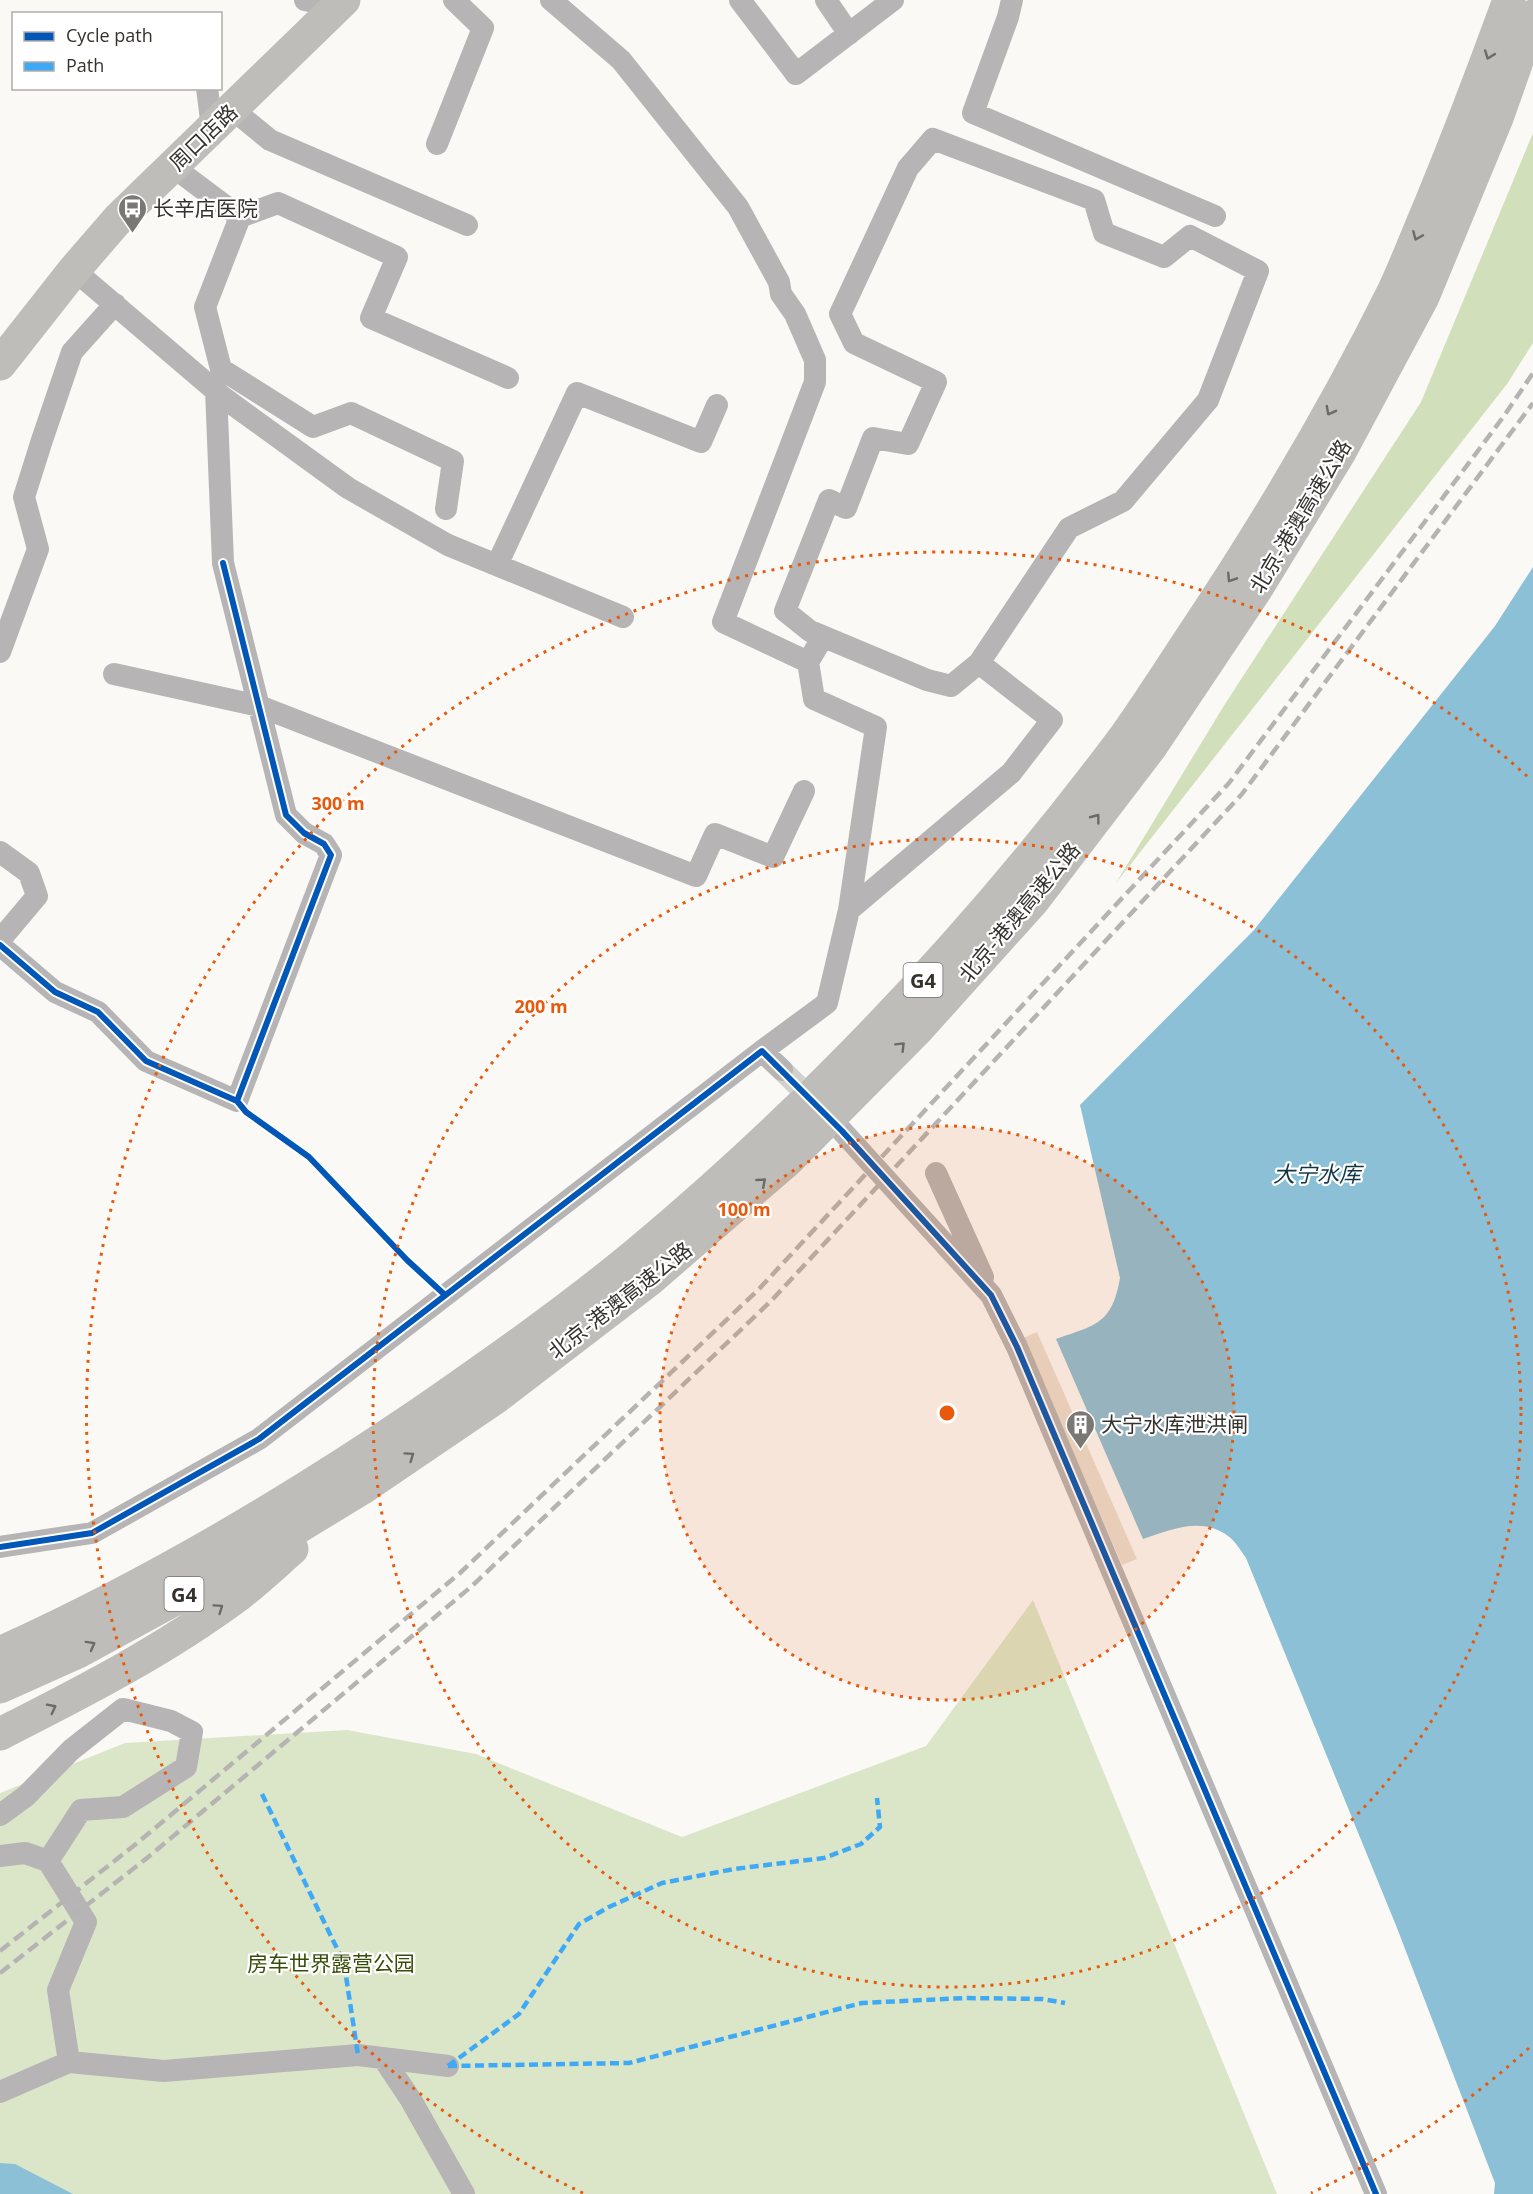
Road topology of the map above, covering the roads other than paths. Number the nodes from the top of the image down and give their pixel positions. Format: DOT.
graph roads {
  1 [pos="305,0"];
  2 [pos="454,0"];
  3 [pos="552,0"];
  4 [pos="740,0"];
  5 [pos="826,0"];
  6 [pos="893,0"];
  7 [pos="1012,0"];
  8 [pos="1509,0"];
  9 [pos="340,4"];
  10 [pos="1533,16"];
  11 [pos="849,34"];
  12 [pos="217,108"];
  13 [pos="436,144"];
  14 [pos="172,166"];
  15 [pos="1215,216"];
  16 [pos="240,217"];
  17 [pos="467,225"];
  18 [pos="74,270"];
  19 [pos="114,304"];
  20 [pos="0,364"];
  21 [pos="508,378"];
  22 [pos="216,390"];
  23 [pos="717,405"];
  24 [pos="446,510"];
  25 [pos="497,565"];
  26 [pos="623,617"];
  27 [pos="823,637"];
  28 [pos="0,652"];
  29 [pos="808,662"];
  30 [pos="979,663"];
  31 [pos="114,674"];
  32 [pos="259,706"];
  33 [pos="804,791"];
  34 [pos="0,852"];
  35 [pos="849,910"];
  36 [pos="0,940"];
  37 [pos="0,945"];
  38 [pos="762,1051"];
  39 [pos="782,1070"];
  40 [pos="842,1131"];
  41 [pos="936,1173"];
  42 [pos="991,1295"];
  43 [pos="361,1490"];
  44 [pos="0,1547"];
  45 [pos="0,1653"];
  46 [pos="0,1687"];
  47 [pos="0,1734"];
  48 [pos="0,1815"];
  49 [pos="0,1856"];
  50 [pos="48,1861"];
  51 [pos="384,2058"];
  52 [pos="69,2062"];
  53 [pos="448,2066"];
  54 [pos="0,2092"];
  55 [pos="464,2194"];
  56 [pos="1376,2194"];
  1 -- 9 [label="street"];
  2 -- 13 [label="street"];
  3 -- 29 [label="street"];
  4 -- 11 [label="street"];
  5 -- 11 [label="street"];
  6 -- 11 [label="street"];
  7 -- 15 [label="street"];
  8 -- 45 [label="highway, 北京-港澳高速公路 / G4, one-way"];
  9 -- 12 [label="highway, 周口店路"];
  43 -- 10 [label="highway, 北京-港澳高速公路 / G4, one-way"];
  12 -- 14 [label="highway, 周口店路"];
  12 -- 17 [label="street"];
  14 -- 16 [label="street"];
  14 -- 18 [label="highway, 周口店路"];
  16 -- 21 [label="street"];
  16 -- 24 [label="street"];
  18 -- 19 [label="street"];
  18 -- 20 [label="highway, 周口店路"];
  19 -- 22 [label="street"];
  19 -- 28 [label="street"];
  22 -- 25 [label="street"];
  22 -- 32 [label="street"];
  23 -- 25 [label="street"];
  25 -- 26 [label="street"];
  27 -- 29 [label="street"];
  27 -- 30 [label="street"];
  27 -- 30 [label="street"];
  29 -- 35 [label="street"];
  30 -- 35 [label="street"];
  31 -- 32 [label="street"];
  32 -- 33 [label="street"];
  32 -- 37 [label="street"];
  34 -- 36 [label="street"];
  35 -- 38 [label="street"];
  38 -- 39 [label="street"];
  38 -- 44 [label="street"];
  40 -- 42 [label="street"];
  41 -- 42 [label="street"];
  42 -- 56 [label="street"];
  46 -- 43 [label="highway, 北京-港澳高速公路 / G4, one-way"];
  47 -- 43 [label="highway, one-way"];
  48 -- 50 [label="street"];
  49 -- 50 [label="street"];
  50 -- 52 [label="street"];
  51 -- 52 [label="street"];
  51 -- 53 [label="street"];
  51 -- 55 [label="street"];
  52 -- 54 [label="street"];
}
